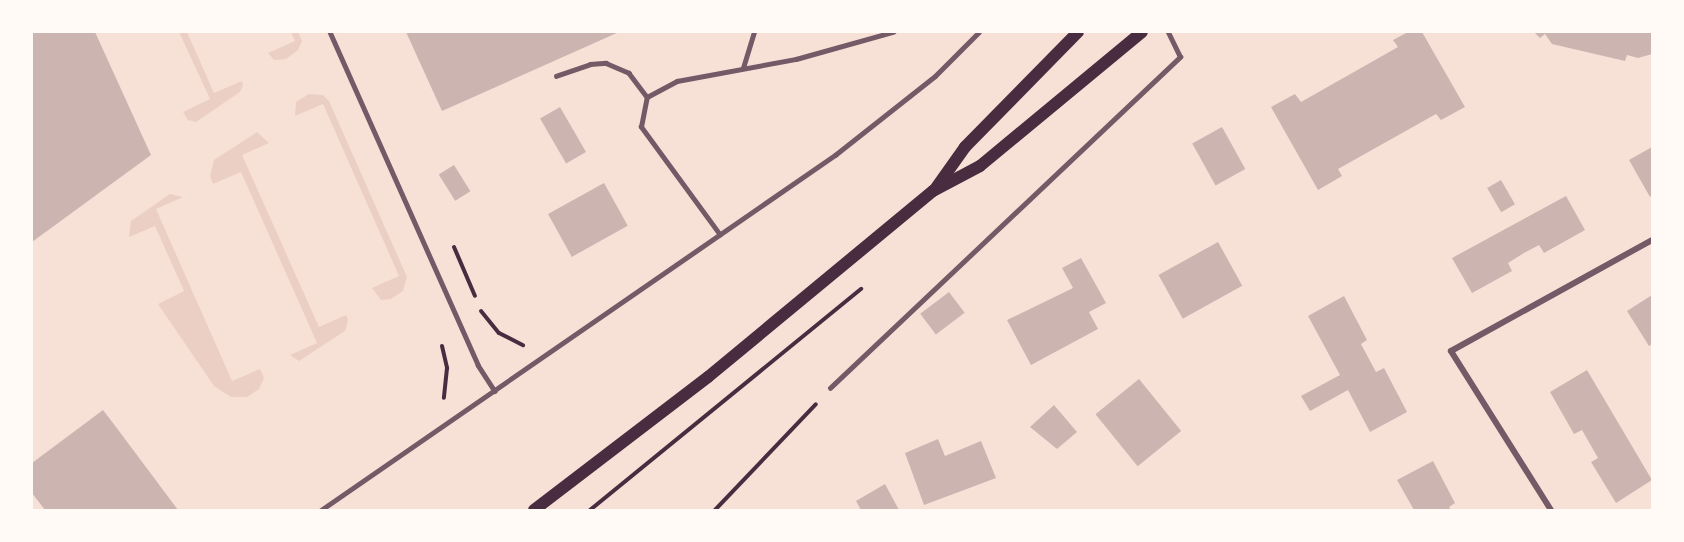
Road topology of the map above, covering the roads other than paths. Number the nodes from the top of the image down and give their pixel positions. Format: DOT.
graph roads {
  1 [pos="330,32"];
  2 [pos="754,32"];
  3 [pos="893,32"];
  4 [pos="979,32"];
  5 [pos="1078,32"];
  6 [pos="1142,32"];
  7 [pos="1168,32"];
  8 [pos="743,68"];
  9 [pos="556,76"];
  10 [pos="647,97"];
  11 [pos="933,191"];
  12 [pos="720,234"];
  13 [pos="1653,240"];
  14 [pos="830,388"];
  15 [pos="495,391"];
  16 [pos="321,510"];
  17 [pos="534,510"];
  18 [pos="1551,510"];
  1 -- 15 [label="lane"];
  2 -- 8 [label="lane"];
  3 -- 8 [label="lane"];
  4 -- 12 [label="lane"];
  5 -- 11 [label="main road"];
  6 -- 11 [label="main road"];
  7 -- 14 [label="lane"];
  8 -- 10 [label="lane"];
  9 -- 10 [label="lane"];
  10 -- 12 [label="lane"];
  11 -- 17 [label="main road"];
  12 -- 15 [label="lane"];
  13 -- 18 [label="street"];
  15 -- 16 [label="lane"];
}
